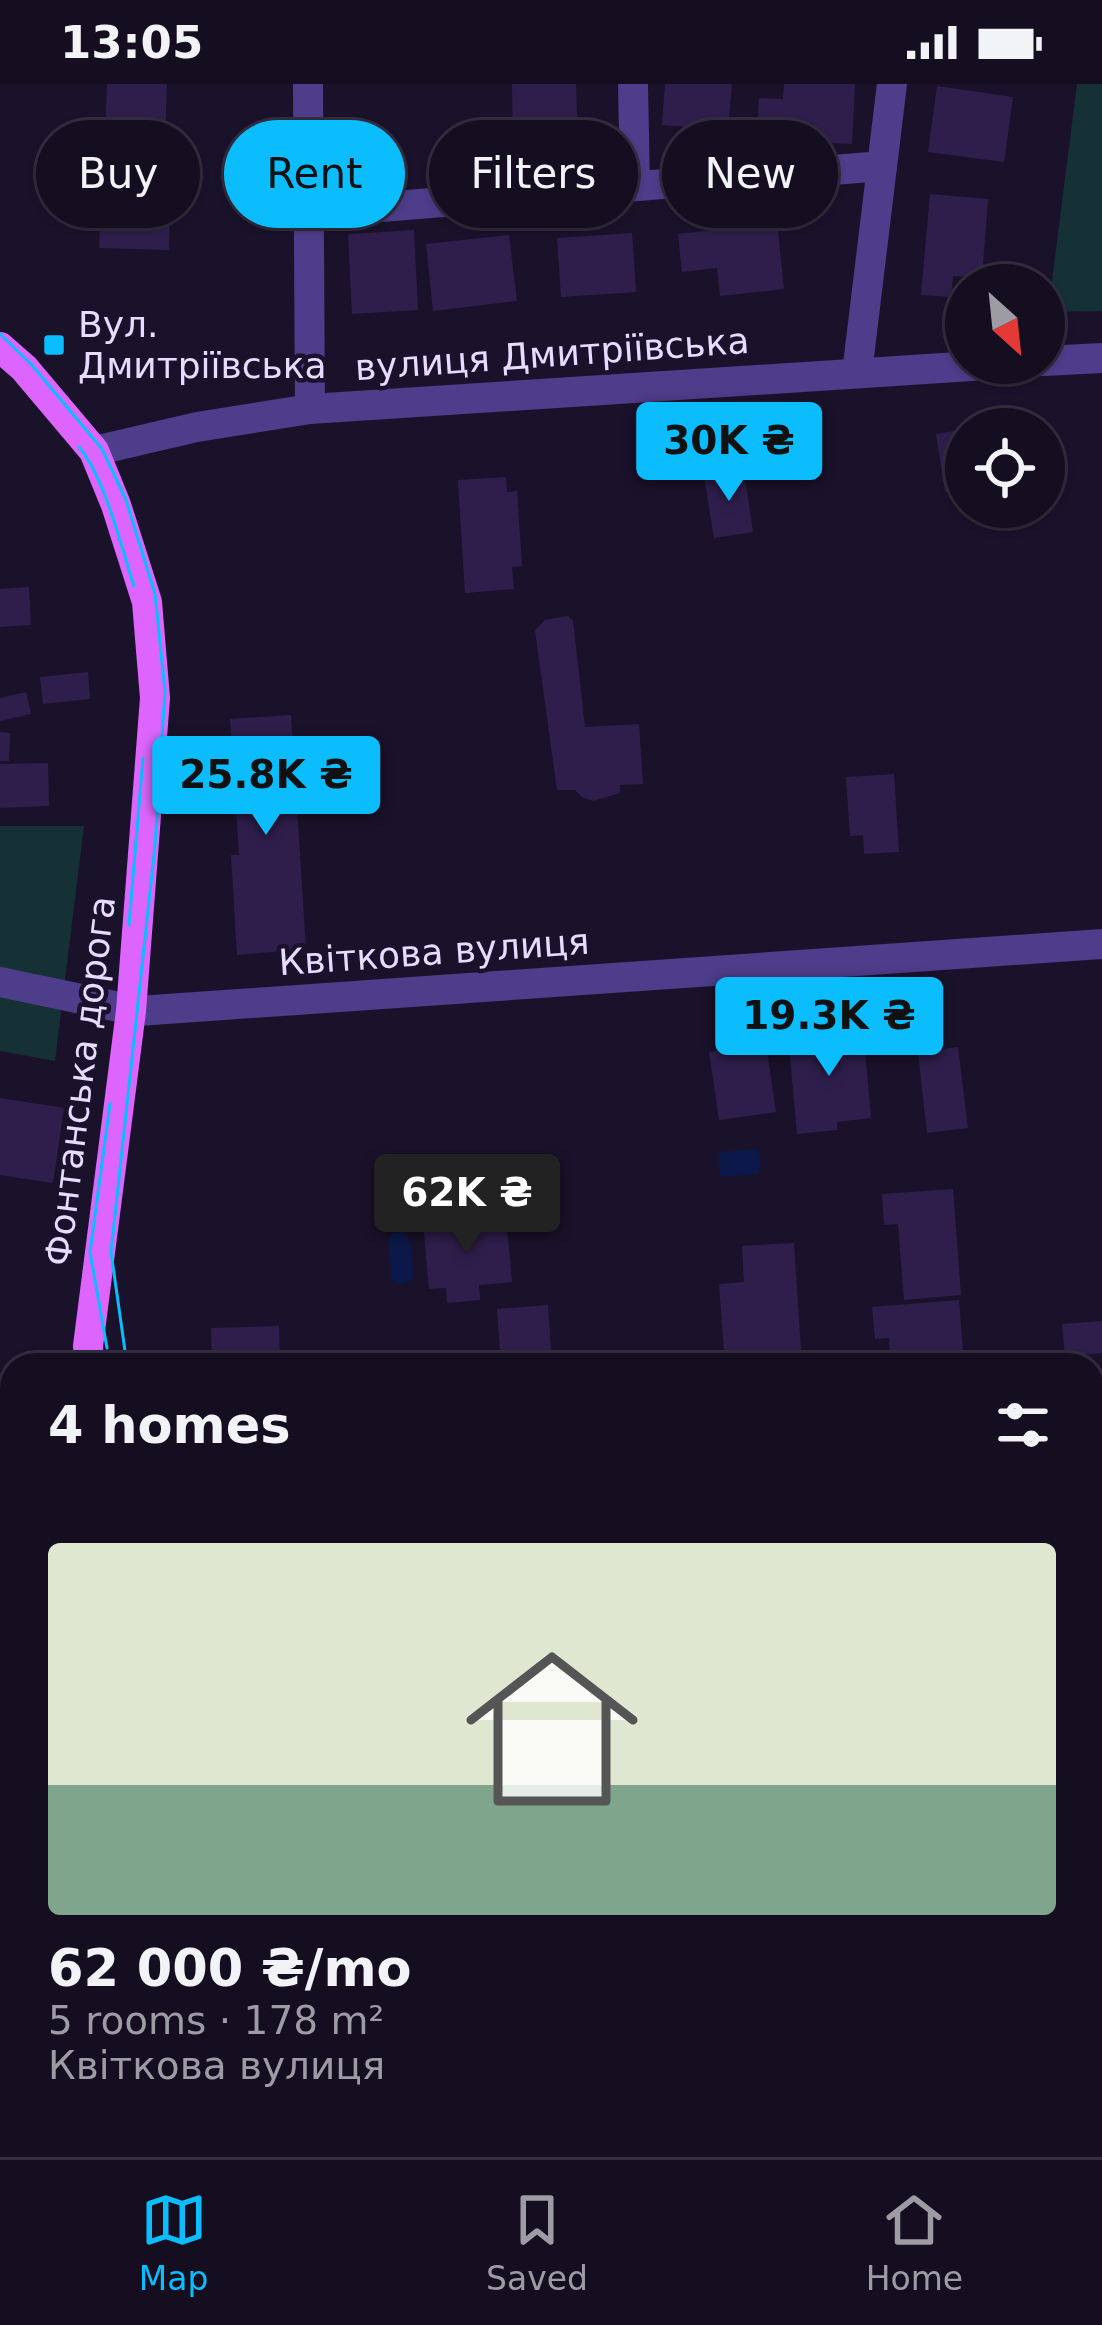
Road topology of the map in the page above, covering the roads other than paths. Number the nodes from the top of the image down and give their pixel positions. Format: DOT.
graph roads {
  1 [pos="308,84"];
  2 [pos="633,84"];
  3 [pos="892,84"];
  4 [pos="308,120"];
  5 [pos="634,120"];
  6 [pos="882,166"];
  7 [pos="638,186"];
  8 [pos="309,228"];
  9 [pos="0,347"];
  10 [pos="1102,358"];
  11 [pos="1065,361"];
  12 [pos="945,368"];
  13 [pos="857,374"];
  14 [pos="310,409"];
  15 [pos="94,452"];
  16 [pos="1102,944"];
  17 [pos="0,982"];
  18 [pos="131,1011"];
  19 [pos="88,1353"];
  1 -- 4 [label="street"];
  2 -- 5 [label="street"];
  3 -- 6 [label="street"];
  6 -- 7 [label="street"];
  6 -- 13 [label="street"];
  8 -- 14 [label="street"];
  9 -- 15 [label="main road, Фонтанська дорога"];
  10 -- 11 [label="street"];
  12 -- 13 [label="street, вулиця Дмитріївська"];
  13 -- 14 [label="street, вулиця Дмитріївська"];
  14 -- 15 [label="street, вулиця Дмитріївська"];
  15 -- 18 [label="main road, Фонтанська дорога"];
  16 -- 18 [label="street, Квіткова вулиця"];
  17 -- 18 [label="street, Квіткова вулиця"];
  18 -- 19 [label="main road, Фонтанська дорога"];
}
